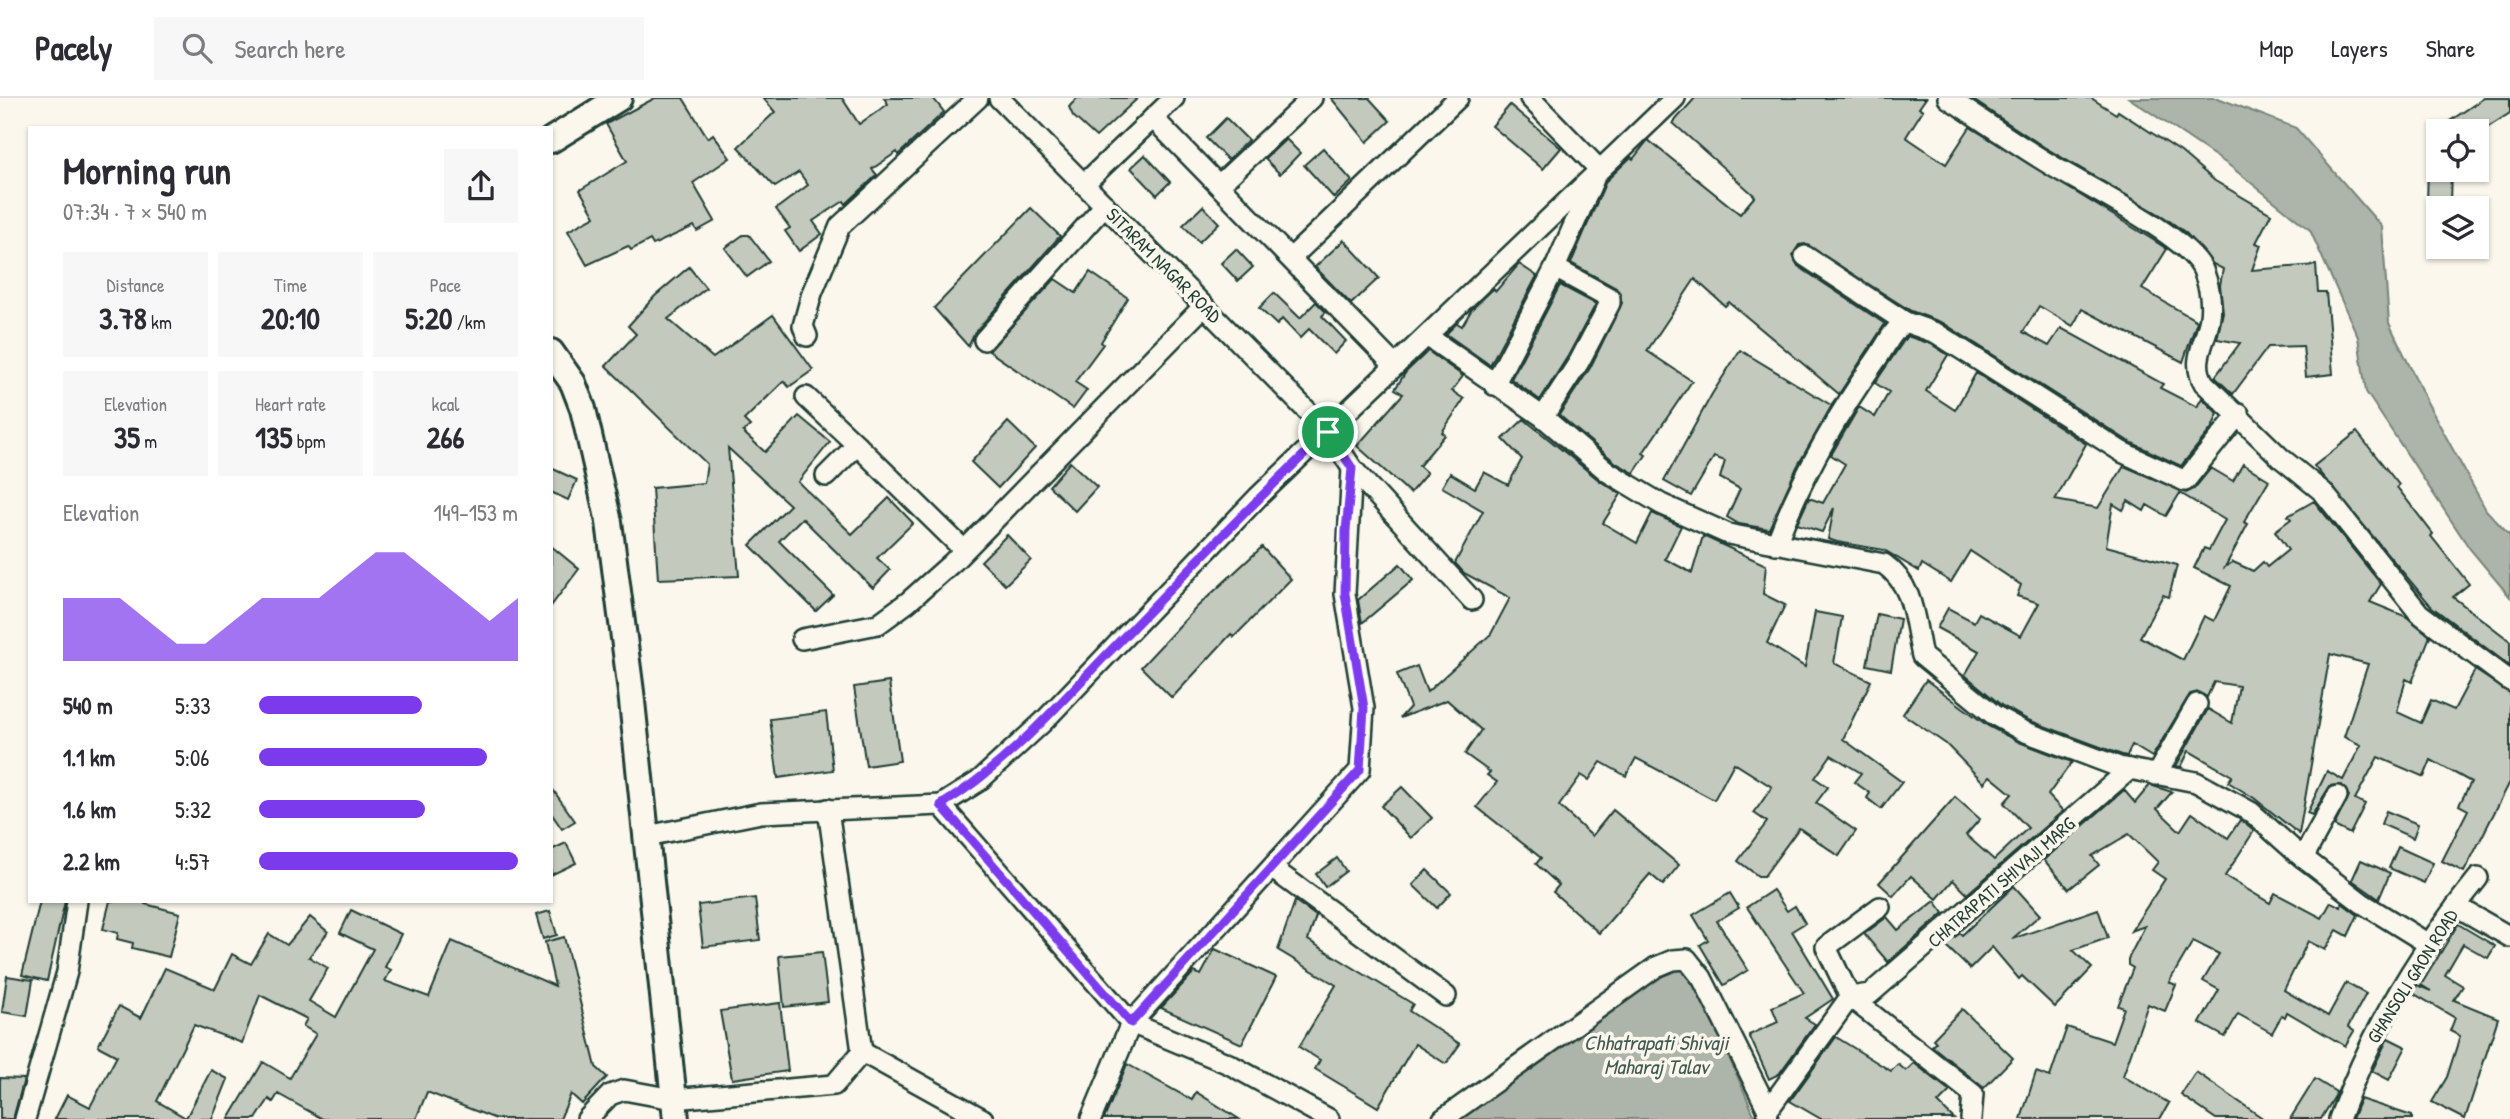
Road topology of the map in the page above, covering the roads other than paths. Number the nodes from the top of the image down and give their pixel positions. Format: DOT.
graph roads {
  1 [pos="619,98"];
  2 [pos="978,98"];
  3 [pos="999,98"];
  4 [pos="1174,98"];
  5 [pos="1312,98"];
  6 [pos="1458,98"];
  7 [pos="1530,98"];
  8 [pos="1675,98"];
  9 [pos="1948,98"];
  10 [pos="1153,118"];
  11 [pos="553,139"];
  12 [pos="1598,169"];
  13 [pos="1084,184"];
  14 [pos="1219,186"];
  15 [pos="1105,205"];
  16 [pos="1805,256"];
  17 [pos="1290,258"];
  18 [pos="1555,268"];
  19 [pos="1204,306"];
  20 [pos="1905,323"];
  21 [pos="807,336"];
  22 [pos="1427,336"];
  23 [pos="984,340"];
  24 [pos="553,355"];
  25 [pos="1395,366"];
  26 [pos="1494,385"];
  27 [pos="806,397"];
  28 [pos="2239,414"];
  29 [pos="1543,417"];
  30 [pos="1328,432"];
  31 [pos="857,445"];
  32 [pos="1352,468"];
  33 [pos="825,476"];
  34 [pos="1776,544"];
  35 [pos="963,549"];
  36 [pos="1472,600"];
  37 [pos="802,639"];
  38 [pos="2510,681"];
  39 [pos="2197,704"];
  40 [pos="2130,769"];
  41 [pos="2157,775"];
  42 [pos="2337,796"];
  43 [pos="941,805"];
  44 [pos="828,809"];
  45 [pos="647,836"];
  46 [pos="2303,858"];
  47 [pos="1273,869"];
  48 [pos="2478,878"];
  49 [pos="77,903"];
  50 [pos="1880,906"];
  51 [pos="2456,906"];
  52 [pos="2510,937"];
  53 [pos="2430,946"];
  54 [pos="1446,996"];
  55 [pos="1850,997"];
  56 [pos="1131,1023"];
  57 [pos="862,1052"];
  58 [pos="675,1109"];
  59 [pos="1768,1114"];
  60 [pos="25,1119"];
  61 [pos="587,1119"];
  62 [pos="983,1119"];
  63 [pos="1091,1119"];
  64 [pos="1329,1119"];
  65 [pos="1444,1119"];
  66 [pos="1971,1119"];
  67 [pos="2339,1119"];
  1 -- 11 [label="street"];
  2 -- 21 [label="street"];
  3 -- 13 [label="street, SITARAM NAGAR ROAD"];
  4 -- 10 [label="street"];
  5 -- 14 [label="street"];
  6 -- 17 [label="street"];
  7 -- 12 [label="street"];
  8 -- 12 [label="street"];
  9 -- 28 [label="street"];
  10 -- 13 [label="street"];
  10 -- 14 [label="street"];
  12 -- 18 [label="street"];
  12 -- 22 [label="street"];
  13 -- 15 [label="street, SITARAM NAGAR ROAD"];
  14 -- 17 [label="street"];
  15 -- 19 [label="street, SITARAM NAGAR ROAD"];
  15 -- 23 [label="street"];
  16 -- 20 [label="street"];
  17 -- 25 [label="street"];
  18 -- 26 [label="street"];
  18 -- 29 [label="street"];
  19 -- 30 [label="street, SITARAM NAGAR ROAD"];
  19 -- 35 [label="street"];
  20 -- 28 [label="street"];
  20 -- 34 [label="street"];
  22 -- 25 [label="street"];
  22 -- 26 [label="street"];
  24 -- 45 [label="street"];
  25 -- 30 [label="street"];
  26 -- 29 [label="street"];
  27 -- 31 [label="street"];
  28 -- 38 [label="street"];
  29 -- 34 [label="street"];
  30 -- 32 [label="street, SITARAM NAGAR ROAD"];
  30 -- 43 [label="street"];
  31 -- 33 [label="street"];
  31 -- 35 [label="street"];
  32 -- 36 [label="street, SITARAM NAGAR ROAD"];
  32 -- 47 [label="street"];
  34 -- 40 [label="street"];
  35 -- 37 [label="street"];
  39 -- 41 [label="street"];
  40 -- 41 [label="street"];
  40 -- 55 [label="street, CHATRAPATI SHIVAJI MARG"];
  41 -- 46 [label="street"];
  42 -- 46 [label="street"];
  43 -- 44 [label="street"];
  43 -- 56 [label="street"];
  44 -- 45 [label="street"];
  44 -- 57 [label="street"];
  45 -- 58 [label="street"];
  46 -- 53 [label="street"];
  47 -- 54 [label="street"];
  47 -- 56 [label="street"];
  48 -- 51 [label="street, GHANSOLI GAON ROAD"];
  49 -- 60 [label="street"];
  50 -- 55 [label="street"];
  51 -- 52 [label="street"];
  51 -- 53 [label="street, GHANSOLI GAON ROAD"];
  53 -- 67 [label="street, GHANSOLI GAON ROAD"];
  55 -- 59 [label="street"];
  55 -- 66 [label="street"];
  56 -- 63 [label="street"];
  56 -- 64 [label="street"];
  57 -- 58 [label="street"];
  57 -- 62 [label="street"];
  58 -- 61 [label="street"];
  59 -- 65 [label="street"];
}
